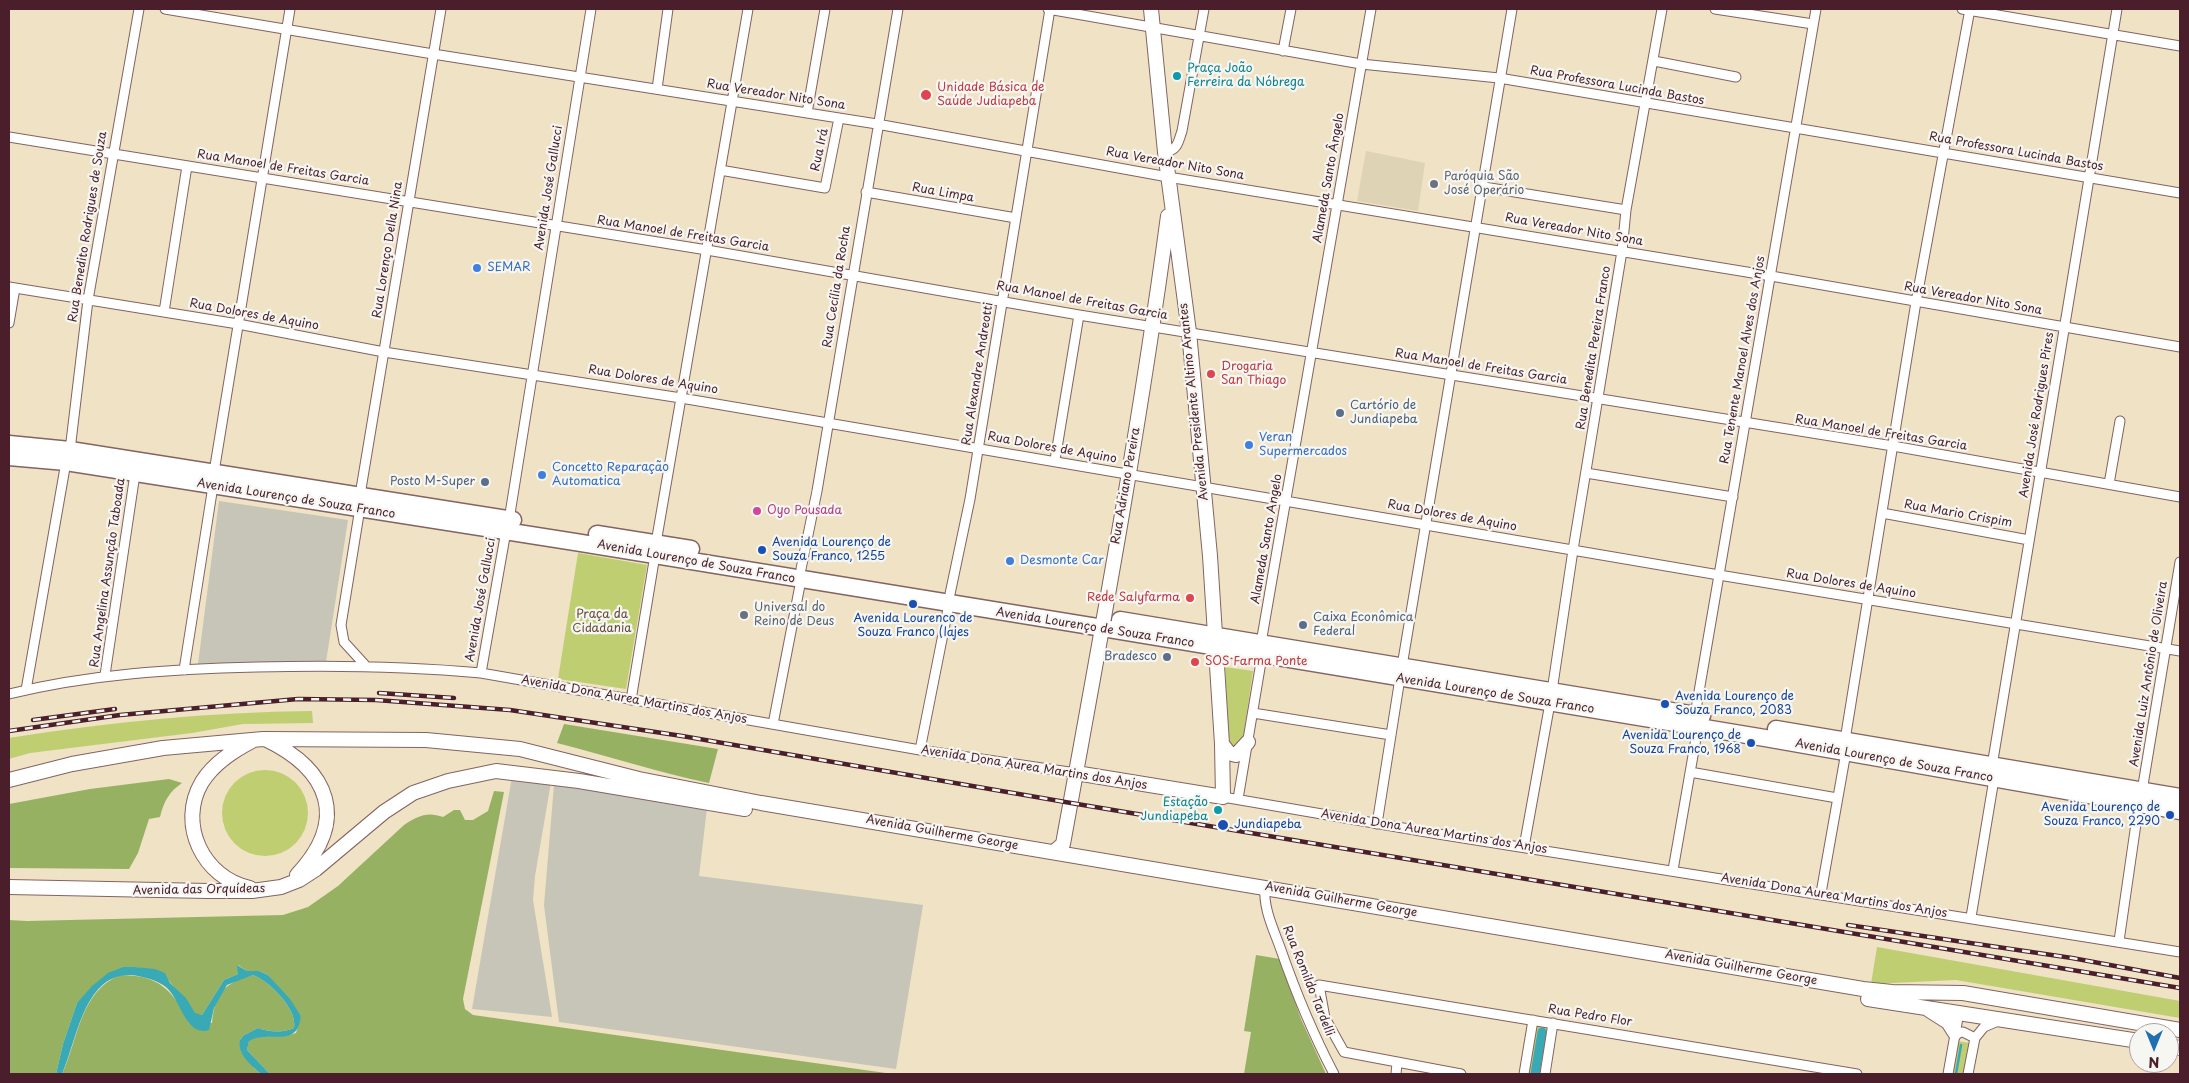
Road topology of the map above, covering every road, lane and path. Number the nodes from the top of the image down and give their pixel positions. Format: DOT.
graph roads {
  1 [pos="139,9"];
  2 [pos="165,9"];
  3 [pos="290,9"];
  4 [pos="441,9"];
  5 [pos="591,9"];
  6 [pos="668,9"];
  7 [pos="748,9"];
  8 [pos="825,9"];
  9 [pos="898,9"];
  10 [pos="1050,9"];
  11 [pos="1151,9"];
  12 [pos="1204,9"];
  13 [pos="1291,9"];
  14 [pos="1371,9"];
  15 [pos="1512,9"];
  16 [pos="1662,9"];
  17 [pos="1715,9"];
  18 [pos="1816,9"];
  19 [pos="1967,9"];
  20 [pos="2117,9"];
  21 [pos="1813,24"];
  22 [pos="1153,27"];
  23 [pos="287,29"];
  24 [pos="2112,34"];
  25 [pos="1200,35"];
  26 [pos="2180,46"];
  27 [pos="1283,51"];
  28 [pos="433,54"];
  29 [pos="1654,61"];
  30 [pos="1361,64"];
  31 [pos="580,76"];
  32 [pos="1736,77"];
  33 [pos="1499,78"];
  34 [pos="657,89"];
  35 [pos="733,101"];
  36 [pos="1646,104"];
  37 [pos="807,113"];
  38 [pos="839,118"];
  39 [pos="877,124"];
  40 [pos="1796,127"];
  41 [pos="9,136"];
  42 [pos="1027,150"];
  43 [pos="1165,152"];
  44 [pos="112,153"];
  45 [pos="1945,153"];
  46 [pos="187,166"];
  47 [pos="720,170"];
  48 [pos="262,176"];
  49 [pos="1168,177"];
  50 [pos="2089,177"];
  51 [pos="1484,187"];
  52 [pos="866,192"];
  53 [pos="2180,193"];
  54 [pos="1171,198"];
  55 [pos="409,202"];
  56 [pos="1338,203"];
  57 [pos="1626,210"];
  58 [pos="1016,218"];
  59 [pos="556,225"];
  60 [pos="1477,227"];
  61 [pos="707,250"];
  62 [pos="1622,251"];
  63 [pos="852,275"];
  64 [pos="1770,276"];
  65 [pos="12,287"];
  66 [pos="88,300"];
  67 [pos="1002,300"];
  68 [pos="1916,302"];
  69 [pos="164,312"];
  70 [pos="1079,315"];
  71 [pos="9,323"];
  72 [pos="238,324"];
  73 [pos="1153,326"];
  74 [pos="2064,327"];
  75 [pos="1189,332"];
  76 [pos="2180,347"];
  77 [pos="1312,351"];
  78 [pos="384,352"];
  79 [pos="533,373"];
  80 [pos="1450,375"];
  81 [pos="681,398"];
  82 [pos="1598,398"];
  83 [pos="2120,421"];
  84 [pos="828,423"];
  85 [pos="1745,424"];
  86 [pos="9,444"];
  87 [pos="1893,446"];
  88 [pos="978,448"];
  89 [pos="68,456"];
  90 [pos="9,457"];
  91 [pos="1054,460"];
  92 [pos="2040,472"];
  93 [pos="1586,473"];
  94 [pos="135,474"];
  95 [pos="1128,474"];
  96 [pos="214,479"];
  97 [pos="2109,484"];
  98 [pos="1202,486"];
  99 [pos="1733,497"];
  100 [pos="2180,497"];
  101 [pos="1286,500"];
  102 [pos="360,502"];
  103 [pos="1882,513"];
  104 [pos="1427,524"];
  105 [pos="507,525"];
  106 [pos="2029,540"];
  107 [pos="655,549"];
  108 [pos="1573,550"];
  109 [pos="2180,562"];
  110 [pos="801,575"];
  111 [pos="1719,575"];
  112 [pos="950,599"];
  113 [pos="1867,599"];
  114 [pos="1104,623"];
  115 [pos="2015,624"];
  116 [pos="1216,642"];
  117 [pos="1262,649"];
  118 [pos="2166,649"];
  119 [pos="2180,651"];
  120 [pos="365,665"];
  121 [pos="184,670"];
  122 [pos="1402,672"];
  123 [pos="481,673"];
  124 [pos="106,675"];
  125 [pos="26,690"];
  126 [pos="9,694"];
  127 [pos="1551,697"];
  128 [pos="631,700"];
  129 [pos="1253,713"];
  130 [pos="1696,721"];
  131 [pos="773,724"];
  132 [pos="1391,736"];
  133 [pos="259,739"];
  134 [pos="1248,742"];
  135 [pos="1222,744"];
  136 [pos="1845,746"];
  137 [pos="920,750"];
  138 [pos="506,771"];
  139 [pos="1690,772"];
  140 [pos="1993,772"];
  141 [pos="1076,773"];
  142 [pos="9,780"];
  143 [pos="1222,797"];
  144 [pos="2140,797"];
  145 [pos="2180,797"];
  146 [pos="1837,798"];
  147 [pos="1238,800"];
  148 [pos="2180,811"];
  149 [pos="1377,824"];
  150 [pos="1524,848"];
  151 [pos="1062,850"];
  152 [pos="1673,870"];
  153 [pos="288,885"];
  154 [pos="9,887"];
  155 [pos="269,889"];
  156 [pos="1264,891"];
  157 [pos="1820,893"];
  158 [pos="1971,917"];
  159 [pos="2119,941"];
  160 [pos="2180,952"];
  161 [pos="2005,1000"];
  162 [pos="1922,1007"];
  163 [pos="1959,1012"];
  164 [pos="2003,1019"];
  165 [pos="1533,1020"];
  166 [pos="1553,1023"];
  167 [pos="2180,1030"];
  168 [pos="1955,1033"];
  169 [pos="1975,1038"];
  170 [pos="2129,1039"];
  171 [pos="1397,1063"];
  172 [pos="1334,1074"];
  173 [pos="1396,1074"];
  174 [pos="1461,1074"];
  175 [pos="1524,1074"];
  176 [pos="1545,1074"];
  177 [pos="1857,1074"];
  178 [pos="1948,1074"];
  179 [pos="1968,1074"];
  1 -- 44 [label="street, Rua Benedito Rodrigues de Souza"];
  2 -- 23 [label="street, Rua Vereador Nito Sona"];
  3 -- 23 [label="street"];
  4 -- 28 [label="street, Rua Lorenço Della Nina"];
  5 -- 31 [label="street, Avenida José Gallucci"];
  6 -- 34 [label="street"];
  7 -- 35 [label="street"];
  8 -- 37 [label="street"];
  9 -- 39 [label="street, Rua Cecília da Rocha"];
  10 -- 22 [label="street, Rua Professora Lucinda Bastos"];
  10 -- 42 [label="street, Rua Alexandre Andreotti"];
  11 -- 22 [label="main road, Avenida Presidente Altino Arantes"];
  12 -- 25 [label="street"];
  13 -- 27 [label="street"];
  14 -- 30 [label="street, Alameda Santo Ângelo"];
  15 -- 33 [label="street"];
  16 -- 29 [label="street, Rua Benedita Pereira Franco"];
  17 -- 21 [label="street"];
  18 -- 21 [label="street, Rua Tenente Manoel Alves dos Anjos"];
  19 -- 24 [label="street"];
  19 -- 45 [label="street"];
  20 -- 24 [label="street, Avenida José Rodrigues Pires"];
  21 -- 40 [label="street, Rua Tenente Manoel Alves dos Anjos"];
  22 -- 25 [label="street, Rua Professora Lucinda Bastos"];
  22 -- 43 [label="main road, Avenida Presidente Altino Arantes"];
  23 -- 28 [label="street, Rua Vereador Nito Sona"];
  23 -- 48 [label="street"];
  24 -- 26 [label="street"];
  24 -- 50 [label="street, Avenida José Rodrigues Pires"];
  25 -- 27 [label="street, Rua Professora Lucinda Bastos"];
  25 -- 43 [label="street"];
  27 -- 30 [label="street, Rua Professora Lucinda Bastos"];
  28 -- 31 [label="street, Rua Vereador Nito Sona"];
  28 -- 55 [label="street, Rua Lorenço Della Nina"];
  29 -- 32 [label="street"];
  29 -- 36 [label="street, Rua Benedita Pereira Franco"];
  30 -- 33 [label="street, Rua Professora Lucinda Bastos"];
  30 -- 56 [label="street, Alameda Santo Ângelo"];
  31 -- 34 [label="street, Rua Vereador Nito Sona"];
  31 -- 59 [label="street, Avenida José Gallucci"];
  33 -- 36 [label="street, Rua Professora Lucinda Bastos"];
  33 -- 51 [label="street"];
  34 -- 35 [label="street, Rua Vereador Nito Sona"];
  35 -- 37 [label="street, Rua Vereador Nito Sona"];
  35 -- 47 [label="street"];
  36 -- 40 [label="street, Rua Professora Lucinda Bastos"];
  36 -- 57 [label="street, Rua Benedita Pereira Franco"];
  37 -- 38 [label="street, Rua Vereador Nito Sona"];
  38 -- 39 [label="street, Rua Vereador Nito Sona"];
  38 -- 47 [label="street, Rua Irá"];
  39 -- 42 [label="street, Rua Vereador Nito Sona"];
  39 -- 52 [label="street, Rua Cecília da Rocha"];
  40 -- 45 [label="street, Rua Professora Lucinda Bastos"];
  40 -- 64 [label="street, Rua Tenente Manoel Alves dos Anjos"];
  41 -- 44 [label="street, Rua Manoel de Freitas Garcia"];
  42 -- 49 [label="street, Rua Vereador Nito Sona"];
  42 -- 58 [label="street, Rua Alexandre Andreotti"];
  43 -- 49 [label="main road, Avenida Presidente Altino Arantes"];
  44 -- 46 [label="street, Rua Manoel de Freitas Garcia"];
  44 -- 66 [label="street, Rua Benedito Rodrigues de Souza"];
  45 -- 50 [label="street, Rua Professora Lucinda Bastos"];
  45 -- 68 [label="street"];
  46 -- 48 [label="street, Rua Manoel de Freitas Garcia"];
  46 -- 69 [label="street"];
  47 -- 61 [label="street"];
  48 -- 55 [label="street, Rua Manoel de Freitas Garcia"];
  48 -- 72 [label="street"];
  49 -- 54 [label="main road, Avenida Presidente Altino Arantes"];
  49 -- 56 [label="street, Rua Vereador Nito Sona"];
  50 -- 53 [label="street, Rua Professora Lucinda Bastos"];
  50 -- 74 [label="street, Avenida José Rodrigues Pires"];
  51 -- 57 [label="street"];
  51 -- 60 [label="street"];
  52 -- 58 [label="street, Rua Limpa"];
  52 -- 63 [label="street, Rua Cecília da Rocha"];
  54 -- 73 [label="main road, Rua Adriano Pereira"];
  54 -- 75 [label="main road, Avenida Presidente Altino Arantes"];
  55 -- 59 [label="street, Rua Manoel de Freitas Garcia"];
  55 -- 78 [label="street, Rua Lorenço Della Nina"];
  56 -- 60 [label="street, Rua Vereador Nito Sona"];
  56 -- 77 [label="street, Alameda Santo Ângelo"];
  57 -- 62 [label="street, Rua Benedita Pereira Franco"];
  58 -- 67 [label="street, Rua Alexandre Andreotti"];
  59 -- 61 [label="street, Rua Manoel de Freitas Garcia"];
  59 -- 79 [label="street, Avenida José Gallucci"];
  60 -- 62 [label="street, Rua Vereador Nito Sona"];
  60 -- 80 [label="street"];
  61 -- 63 [label="street, Rua Manoel de Freitas Garcia"];
  61 -- 81 [label="street"];
  62 -- 64 [label="street, Rua Vereador Nito Sona"];
  62 -- 82 [label="street, Rua Benedita Pereira Franco"];
  63 -- 67 [label="street, Rua Manoel de Freitas Garcia"];
  63 -- 84 [label="street, Rua Cecília da Rocha"];
  64 -- 68 [label="street, Rua Vereador Nito Sona"];
  64 -- 85 [label="street, Rua Tenente Manoel Alves dos Anjos"];
  65 -- 66 [label="street, Rua Dolores de Aquino"];
  65 -- 71 [label="street"];
  66 -- 69 [label="street, Rua Dolores de Aquino"];
  66 -- 89 [label="street, Rua Benedito Rodrigues de Souza"];
  67 -- 70 [label="street, Rua Manoel de Freitas Garcia"];
  67 -- 88 [label="street, Rua Alexandre Andreotti"];
  68 -- 74 [label="street, Rua Vereador Nito Sona"];
  68 -- 87 [label="street"];
  69 -- 72 [label="street, Rua Dolores de Aquino"];
  70 -- 73 [label="street, Rua Manoel de Freitas Garcia"];
  70 -- 91 [label="street"];
  72 -- 78 [label="street, Rua Dolores de Aquino"];
  72 -- 96 [label="street"];
  73 -- 75 [label="street, Rua Manoel de Freitas Garcia"];
  73 -- 95 [label="main road, Rua Adriano Pereira"];
  74 -- 76 [label="street, Rua Vereador Nito Sona"];
  74 -- 92 [label="street, Avenida José Rodrigues Pires"];
  75 -- 77 [label="street, Rua Manoel de Freitas Garcia"];
  75 -- 98 [label="main road, Avenida Presidente Altino Arantes"];
  77 -- 80 [label="street, Rua Manoel de Freitas Garcia"];
  77 -- 101 [label="street, Alameda Santo Angelo"];
  78 -- 79 [label="street, Rua Dolores de Aquino"];
  78 -- 102 [label="street, Rua Lorenço Della Nina"];
  79 -- 81 [label="street, Rua Dolores de Aquino"];
  79 -- 105 [label="street, Avenida José Gallucci"];
  80 -- 82 [label="street, Rua Manoel de Freitas Garcia"];
  80 -- 104 [label="street"];
  81 -- 84 [label="street, Rua Dolores de Aquino"];
  81 -- 107 [label="street"];
  82 -- 85 [label="street, Rua Manoel de Freitas Garcia"];
  82 -- 93 [label="street, Rua Benedita Pereira Franco"];
  83 -- 97 [label="street"];
  84 -- 88 [label="street, Rua Dolores de Aquino"];
  84 -- 110 [label="street, Rua Cecília da Rocha"];
  85 -- 87 [label="street, Rua Manoel de Freitas Garcia"];
  85 -- 99 [label="street, Rua Tenente Manoel Alves dos Anjos"];
  86 -- 89 [label="highway, Avenida Lourenço de Souza Franco"];
  87 -- 92 [label="street, Rua Manoel de Freitas Garcia"];
  87 -- 103 [label="street"];
  88 -- 91 [label="street, Rua Dolores de Aquino"];
  88 -- 112 [label="street, Rua Alexandre Andreotti"];
  89 -- 90 [label="highway, Avenida Lourenço de Souza Franco"];
  89 -- 94 [label="highway, Avenida Lourenço de Souza Franco"];
  89 -- 96 [label="highway, Avenida Lourenço de Souza Franco"];
  89 -- 125 [label="street, Rua Benedito Rodrigues de Souza"];
  91 -- 95 [label="street, Rua Dolores de Aquino"];
  92 -- 97 [label="street, Rua Manoel de Freitas Garcia"];
  92 -- 106 [label="street, Avenida José Rodrigues Pires"];
  93 -- 99 [label="street"];
  93 -- 108 [label="street, Rua Benedita Pereira Franco"];
  94 -- 96 [label="highway, Avenida Lourenço de Souza Franco"];
  94 -- 124 [label="street, Rua Angelina Assunção Taboada"];
  95 -- 98 [label="street, Rua Dolores de Aquino"];
  95 -- 114 [label="main road, Rua Adriano Pereira"];
  96 -- 102 [label="highway, Avenida Lourenço de Souza Franco"];
  96 -- 121 [label="street"];
  97 -- 100 [label="street, Rua Manoel de Freitas Garcia"];
  98 -- 101 [label="street, Rua Dolores de Aquino"];
  98 -- 116 [label="main road, Avenida Presidente Altino Arantes"];
  99 -- 111 [label="street, Rua Tenente Manoel Alves dos Anjos"];
  101 -- 104 [label="street, Rua Dolores de Aquino"];
  101 -- 117 [label="street, Alameda Santo Angelo"];
  102 -- 105 [label="highway, Avenida Lourenço de Souza Franco"];
  102 -- 120 [label="street, Rua Lorenço Della Nina"];
  103 -- 106 [label="street, Rua Mario Crispim"];
  103 -- 113 [label="street"];
  104 -- 108 [label="street, Rua Dolores de Aquino"];
  104 -- 122 [label="street"];
  105 -- 107 [label="highway, Avenida Lourenço de Souza Franco"];
  105 -- 123 [label="street, Avenida José Gallucci"];
  106 -- 115 [label="street, Avenida José Rodrigues Pires"];
  107 -- 110 [label="highway, Avenida Lourenço de Souza Franco"];
  107 -- 128 [label="street"];
  108 -- 111 [label="street, Rua Dolores de Aquino"];
  108 -- 127 [label="street, Rua Benedita Pereira Franco"];
  109 -- 118 [label="street, Avenida Luiz Antônio de Oliveira"];
  110 -- 112 [label="highway, Avenida Lourenço de Souza Franco"];
  110 -- 131 [label="street, Rua Cecília da Rocha"];
  111 -- 113 [label="street, Rua Dolores de Aquino"];
  111 -- 130 [label="street, Rua Tenente Manoel Alves dos Anjos"];
  112 -- 114 [label="highway, Avenida Lourenço de Souza Franco"];
  112 -- 137 [label="street, Rua Alexandre Andreotti"];
  113 -- 115 [label="street, Rua Dolores de Aquino"];
  113 -- 136 [label="street"];
  114 -- 116 [label="highway, Avenida Lourenço de Souza Franco"];
  114 -- 141 [label="main road, Rua Adriano Pereira"];
  115 -- 118 [label="street, Rua Dolores de Aquino"];
  115 -- 140 [label="street, Avenida José Rodrigues Pires"];
  116 -- 117 [label="highway, Avenida Lourenço de Souza Franco"];
  116 -- 135 [label="main road, Avenida Presidente Altino Arantes"];
  117 -- 122 [label="highway, Avenida Lourenço de Souza Franco"];
  117 -- 129 [label="street, Alameda Santo Angelo"];
  118 -- 119 [label="street, Rua Dolores de Aquino"];
  118 -- 144 [label="street, Avenida Luiz Antônio de Oliveira"];
  120 -- 121 [label="street, Avenida Dona Aurea Martins dos Anjos"];
  120 -- 123 [label="street, Avenida Dona Aurea Martins dos Anjos"];
  121 -- 124 [label="street, Avenida Dona Aurea Martins dos Anjos"];
  122 -- 127 [label="highway, Avenida Lourenço de Souza Franco"];
  122 -- 132 [label="street"];
  123 -- 128 [label="street, Avenida Dona Aurea Martins dos Anjos"];
  124 -- 125 [label="street, Avenida Dona Aurea Martins dos Anjos"];
  125 -- 126 [label="street, Avenida Dona Aurea Martins dos Anjos"];
  127 -- 130 [label="highway, Avenida Lourenço de Souza Franco"];
  127 -- 150 [label="street, Rua Benedita Pereira Franco"];
  128 -- 131 [label="street, Avenida Dona Aurea Martins dos Anjos"];
  129 -- 132 [label="street"];
  129 -- 134 [label="street, Alameda Santo Angelo"];
  130 -- 136 [label="highway, Avenida Lourenço de Souza Franco"];
  130 -- 139 [label="street, Rua Tenente Manoel Alves dos Anjos"];
  131 -- 137 [label="street, Avenida Dona Aurea Martins dos Anjos"];
  132 -- 149 [label="street"];
  133 -- 142 [label="main road"];
  133 -- 151 [label="main road, Avenida Guilherme George"];
  133 -- 153 [label="main road"];
  133 -- 155 [label="main road"];
  134 -- 135 [label="main road"];
  134 -- 147 [label="street, Alameda Santo Angelo"];
  135 -- 143 [label="main road, Avenida Presidente Altino Arantes"];
  136 -- 140 [label="highway, Avenida Lourenço de Souza Franco"];
  136 -- 146 [label="street"];
  137 -- 141 [label="street, Avenida Dona Aurea Martins dos Anjos"];
  138 -- 153 [label="main road, Avenida das Orquídeas"];
  138 -- 156 [label="main road, Avenida Guilherme George"];
  139 -- 146 [label="street"];
  139 -- 152 [label="street, Rua Tenente Manoel Alves dos Anjos"];
  140 -- 144 [label="highway, Avenida Lourenço de Souza Franco"];
  140 -- 158 [label="street, Avenida José Rodrigues Pires"];
  141 -- 143 [label="main road, Avenida Dona Aurea Martins dos Anjos"];
  141 -- 151 [label="main road, Rua Adriano Pereira"];
  143 -- 147 [label="street, Avenida Dona Aurea Martins dos Anjos"];
  144 -- 145 [label="highway, Avenida Lourenço de Souza Franco"];
  144 -- 148 [label="highway, Avenida Lourenço de Souza Franco"];
  144 -- 159 [label="street, Avenida Luiz Antônio de Oliveira"];
  146 -- 157 [label="street"];
  147 -- 149 [label="street, Avenida Dona Aurea Martins dos Anjos"];
  149 -- 150 [label="street, Avenida Dona Aurea Martins dos Anjos"];
  150 -- 152 [label="street, Avenida Dona Aurea Martins dos Anjos"];
  151 -- 156 [label="main road, Avenida Guilherme George"];
  152 -- 157 [label="street, Avenida Dona Aurea Martins dos Anjos"];
  153 -- 155 [label="main road, Avenida das Orquídeas"];
  154 -- 155 [label="main road, Avenida das Orquídeas"];
  156 -- 161 [label="main road, Avenida Guilherme George"];
  156 -- 162 [label="main road, Avenida Guilherme George"];
  156 -- 172 [label="street, Rua Romildo Tardelli"];
  157 -- 158 [label="street, Avenida Dona Aurea Martins dos Anjos"];
  158 -- 159 [label="street, Avenida Dona Aurea Martins dos Anjos"];
  159 -- 160 [label="street, Avenida Dona Aurea Martins dos Anjos"];
  161 -- 163 [label="main road"];
  161 -- 167 [label="main road, Avenida Guilherme George"];
  162 -- 163 [label="main road, Avenida Guilherme George"];
  162 -- 168 [label="main road"];
  163 -- 164 [label="main road, Avenida Guilherme George"];
  163 -- 168 [label="street"];
  164 -- 169 [label="street"];
  164 -- 170 [label="main road, Avenida Guilherme George"];
  165 -- 166 [label="street, Rua Pedro Flor"];
  165 -- 171 [label="street, Rua Pedro Flor"];
  165 -- 175 [label="street"];
  166 -- 176 [label="street"];
  166 -- 177 [label="street, Rua Pedro Flor"];
  168 -- 169 [label="street"];
  168 -- 178 [label="street"];
  169 -- 179 [label="street"];
  171 -- 173 [label="street"];
  171 -- 174 [label="street"];
}
